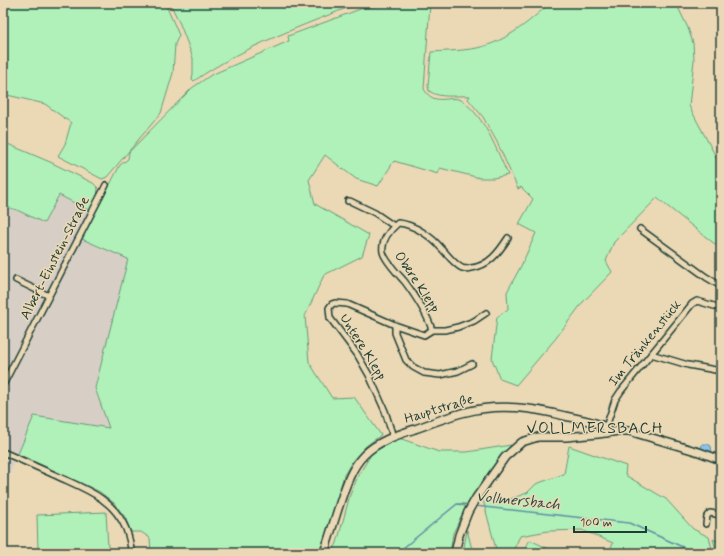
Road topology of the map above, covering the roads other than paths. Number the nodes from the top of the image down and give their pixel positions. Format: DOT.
graph roads {
  1 [pos="106,184"];
  2 [pos="348,201"];
  3 [pos="394,226"];
  4 [pos="640,229"];
  5 [pos="508,238"];
  6 [pos="16,280"];
  7 [pos="721,286"];
  8 [pos="49,296"];
  9 [pos="721,308"];
  10 [pos="486,313"];
  11 [pos="395,325"];
  12 [pos="432,330"];
  13 [pos="651,354"];
  14 [pos="472,364"];
  15 [pos="721,371"];
  16 [pos="3,385"];
  17 [pos="606,430"];
  18 [pos="393,437"];
  19 [pos="3,452"];
  20 [pos="721,460"];
  21 [pos="721,515"];
  22 [pos="706,524"];
  23 [pos="131,553"];
  24 [pos="323,553"];
  25 [pos="455,553"];
  1 -- 8 [label="street, Albert-Einstein-Straße"];
  2 -- 3 [label="street"];
  3 -- 5 [label="street"];
  3 -- 12 [label="street, Obere Klepp"];
  4 -- 7 [label="street"];
  6 -- 8 [label="street"];
  8 -- 16 [label="street, Albert-Einstein-Straße"];
  9 -- 13 [label="street, Im Tränkenstück"];
  10 -- 12 [label="street"];
  11 -- 12 [label="street, Untere Klepp"];
  11 -- 14 [label="street"];
  11 -- 18 [label="street, Untere Klepp"];
  13 -- 15 [label="street"];
  13 -- 17 [label="street, Im Tränkenstück"];
  17 -- 18 [label="street, Hauptstraße"];
  17 -- 20 [label="street, Hauptstraße"];
  17 -- 25 [label="street"];
  18 -- 24 [label="street, Hauptstraße"];
  19 -- 23 [label="street"];
  21 -- 22 [label="street"];
}
